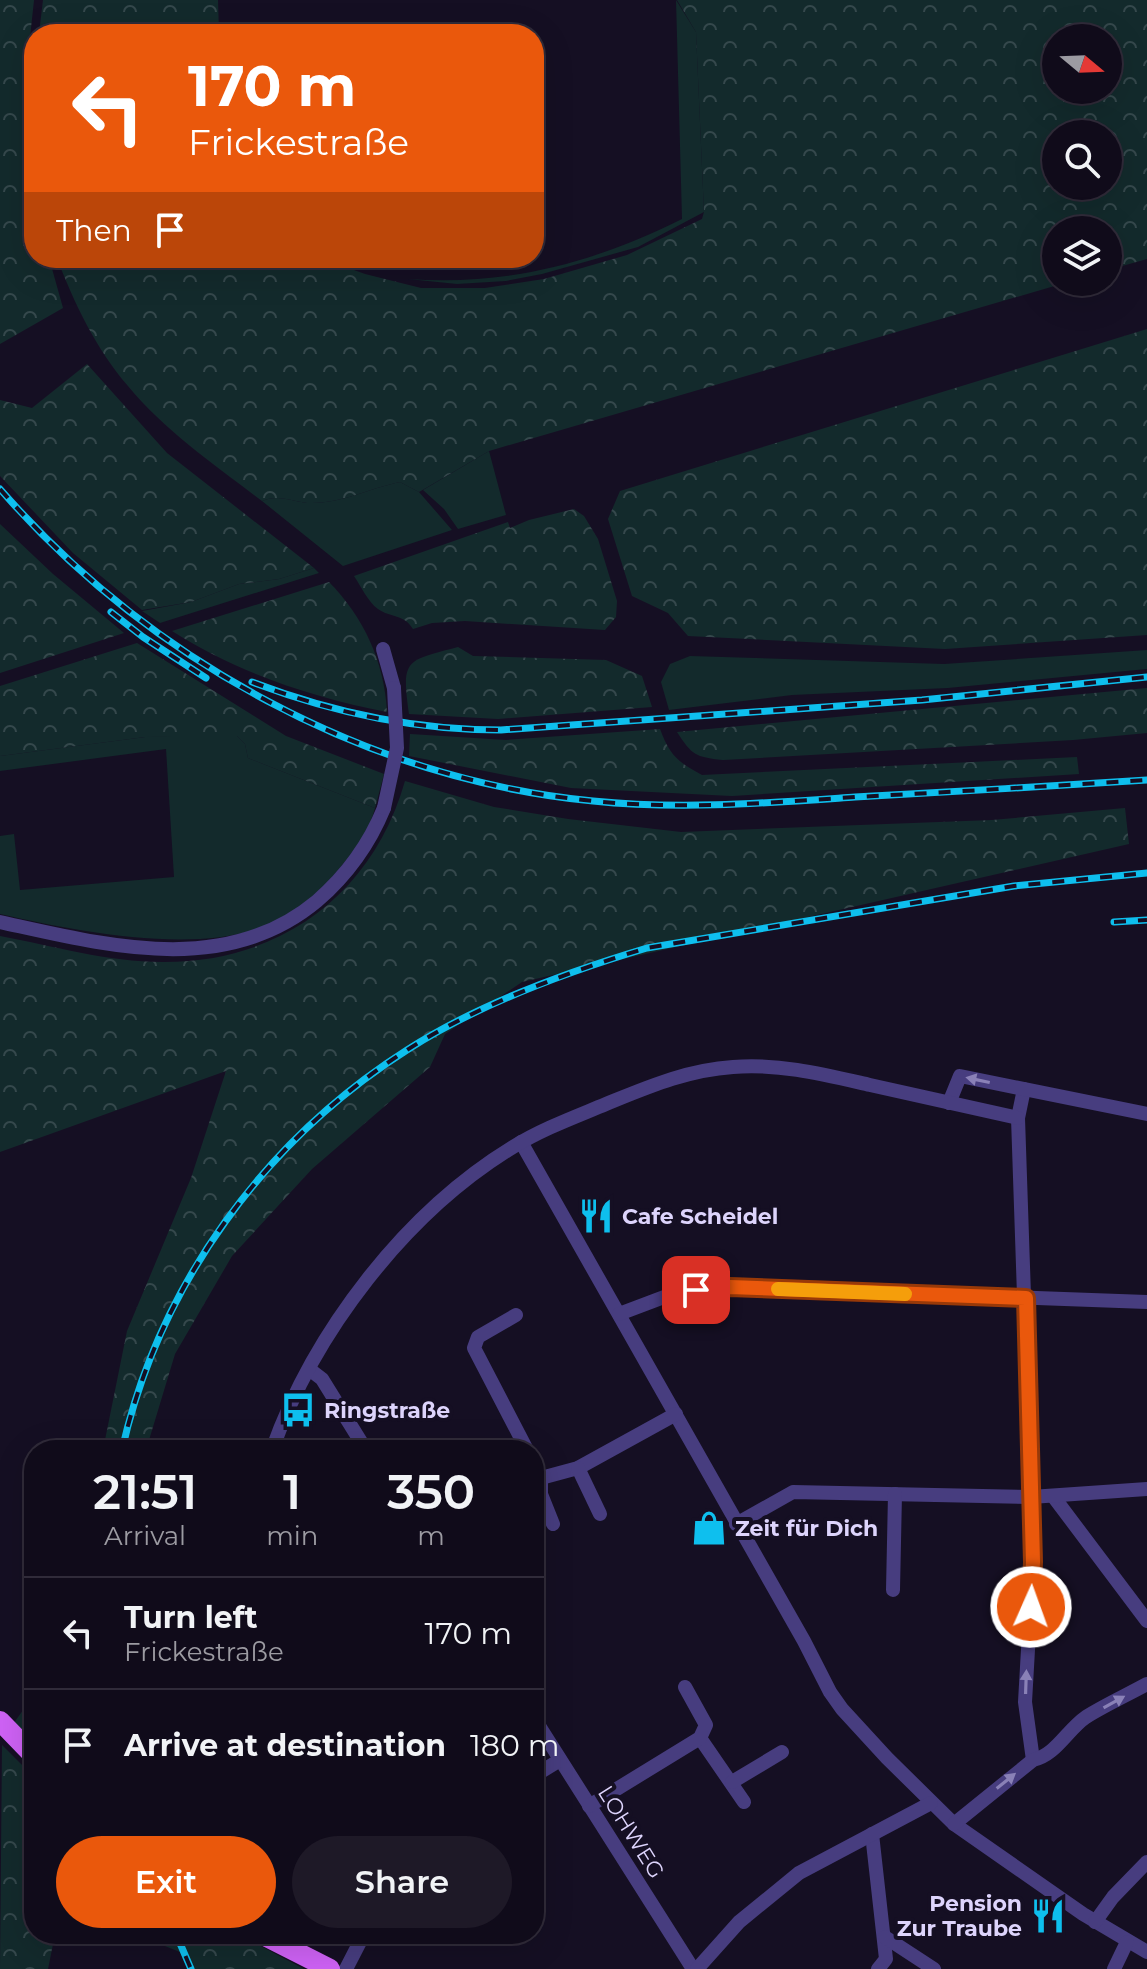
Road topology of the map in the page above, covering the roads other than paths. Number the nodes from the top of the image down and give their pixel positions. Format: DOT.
graph roads {
  1 [pos="383,649"];
  2 [pos="0,922"];
  3 [pos="1024,1089"];
  4 [pos="949,1103"];
  5 [pos="1147,1114"];
  6 [pos="1018,1118"];
  7 [pos="521,1142"];
  8 [pos="1026,1298"];
  9 [pos="1147,1302"];
  10 [pos="619,1314"];
  11 [pos="516,1315"];
  12 [pos="309,1369"];
  13 [pos="676,1414"];
  14 [pos="276,1440"];
  15 [pos="360,1440"];
  16 [pos="522,1440"];
  17 [pos="578,1468"];
  18 [pos="544,1477"];
  19 [pos="1147,1489"];
  20 [pos="895,1494"];
  21 [pos="1053,1496"];
  22 [pos="1031,1497"];
  23 [pos="544,1502"];
  24 [pos="600,1514"];
  25 [pos="553,1524"];
  26 [pos="736,1524"];
  27 [pos="893,1590"];
  28 [pos="1147,1621"];
  29 [pos="1147,1684"];
  30 [pos="685,1687"];
  31 [pos="0,1721"];
  32 [pos="544,1734"];
  33 [pos="700,1738"];
  34 [pos="24,1746"];
  35 [pos="782,1752"];
  36 [pos="560,1760"];
  37 [pos="1033,1760"];
  38 [pos="544,1770"];
  39 [pos="732,1782"];
  40 [pos="744,1802"];
  41 [pos="931,1803"];
  42 [pos="589,1806"];
  43 [pos="954,1824"];
  44 [pos="872,1834"];
  45 [pos="1147,1862"];
  46 [pos="1095,1922"];
  47 [pos="885,1937"];
  48 [pos="1127,1942"];
  49 [pos="281,1944"];
  50 [pos="359,1944"];
  51 [pos="1147,1952"];
  52 [pos="330,1969"];
  53 [pos="346,1969"];
  54 [pos="695,1969"];
  55 [pos="878,1969"];
  56 [pos="934,1969"];
  57 [pos="1114,1969"];
  1 -- 2 [label="street, bridge"];
  3 -- 4 [label="street, one-way"];
  3 -- 5 [label="street"];
  3 -- 6 [label="street"];
  4 -- 6 [label="street"];
  4 -- 7 [label="street"];
  6 -- 8 [label="street"];
  7 -- 10 [label="street"];
  7 -- 12 [label="street"];
  8 -- 9 [label="street"];
  8 -- 10 [label="street"];
  8 -- 22 [label="street"];
  10 -- 13 [label="street"];
  11 -- 16 [label="street"];
  12 -- 14 [label="street"];
  12 -- 15 [label="street"];
  13 -- 17 [label="street"];
  13 -- 26 [label="street"];
  17 -- 18 [label="street"];
  17 -- 24 [label="street"];
  19 -- 21 [label="street"];
  20 -- 22 [label="street"];
  20 -- 26 [label="street"];
  20 -- 27 [label="street"];
  21 -- 22 [label="street"];
  21 -- 28 [label="street"];
  37 -- 22 [label="street, one-way"];
  23 -- 25 [label="street"];
  26 -- 41 [label="street"];
  37 -- 29 [label="street, one-way"];
  30 -- 33 [label="street"];
  31 -- 34 [label="main road"];
  32 -- 36 [label="street, LOHWEG"];
  33 -- 39 [label="street"];
  33 -- 42 [label="street"];
  35 -- 39 [label="street"];
  36 -- 38 [label="street"];
  36 -- 42 [label="street, LOHWEG"];
  43 -- 37 [label="street, one-way"];
  39 -- 40 [label="street"];
  41 -- 43 [label="street"];
  41 -- 44 [label="street"];
  42 -- 54 [label="street, LOHWEG"];
  43 -- 46 [label="street"];
  44 -- 47 [label="street"];
  44 -- 54 [label="street"];
  45 -- 46 [label="street"];
  46 -- 48 [label="street"];
  47 -- 55 [label="street"];
  47 -- 56 [label="street"];
  48 -- 51 [label="street"];
  48 -- 57 [label="street"];
  49 -- 52 [label="main road"];
  50 -- 53 [label="street"];
}
